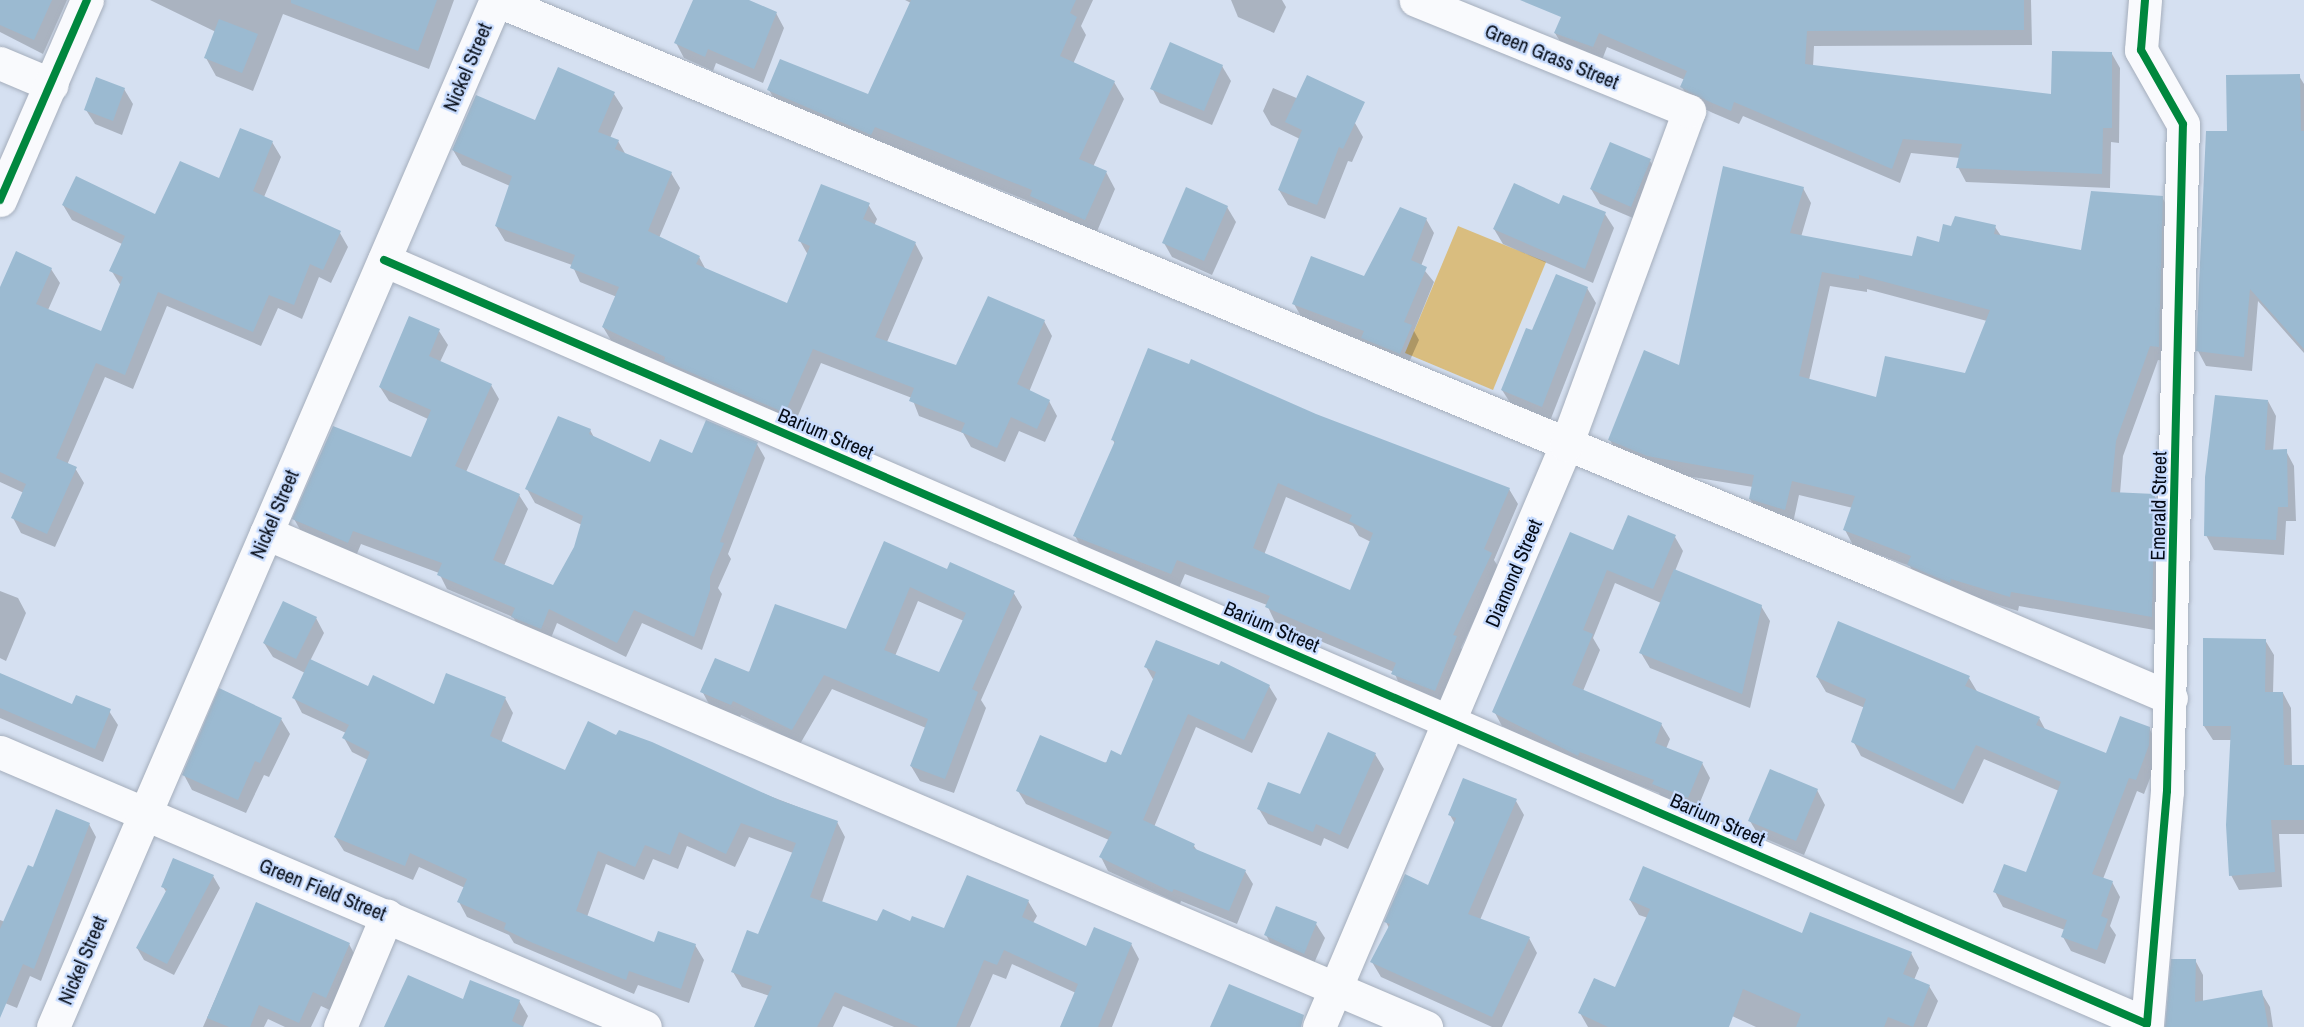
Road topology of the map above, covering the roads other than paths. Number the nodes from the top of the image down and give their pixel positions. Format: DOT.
graph roads {
  1 [pos="87,0"];
  2 [pos="496,0"];
  3 [pos="1416,0"];
  4 [pos="2145,0"];
  5 [pos="0,63"];
  6 [pos="51,85"];
  7 [pos="1689,111"];
  8 [pos="0,200"];
  9 [pos="384,260"];
  10 [pos="1566,445"];
  11 [pos="266,533"];
  12 [pos="2171,698"];
  13 [pos="1452,721"];
  14 [pos="0,752"];
  15 [pos="144,816"];
  16 [pos="387,915"];
  17 [pos="1337,987"];
  18 [pos="2147,1024"];
  19 [pos="53,1027"];
  20 [pos="340,1027"];
  21 [pos="645,1027"];
  22 [pos="1320,1027"];
  23 [pos="1426,1027"];
  1 -- 6 [label="street"];
  2 -- 9 [label="street, Nickel Street"];
  2 -- 10 [label="street"];
  3 -- 7 [label="street, Green Grass Street"];
  4 -- 12 [label="street, Emerald Street"];
  5 -- 6 [label="street"];
  6 -- 8 [label="street"];
  7 -- 10 [label="street, Diamond Street"];
  9 -- 11 [label="street, Nickel Street"];
  9 -- 13 [label="street, Barium Street"];
  10 -- 12 [label="street"];
  10 -- 13 [label="street, Diamond Street"];
  11 -- 15 [label="street, Nickel Street"];
  11 -- 17 [label="street"];
  12 -- 18 [label="street, Emerald Street"];
  13 -- 17 [label="street, Diamond Street"];
  13 -- 18 [label="street, Barium Street"];
  14 -- 15 [label="street, Green Field Street"];
  15 -- 16 [label="street, Green Field Street"];
  15 -- 19 [label="street, Nickel Street"];
  16 -- 20 [label="street"];
  16 -- 21 [label="street, Green Field Street"];
  17 -- 22 [label="street, Diamond Street"];
  17 -- 23 [label="street"];
}
